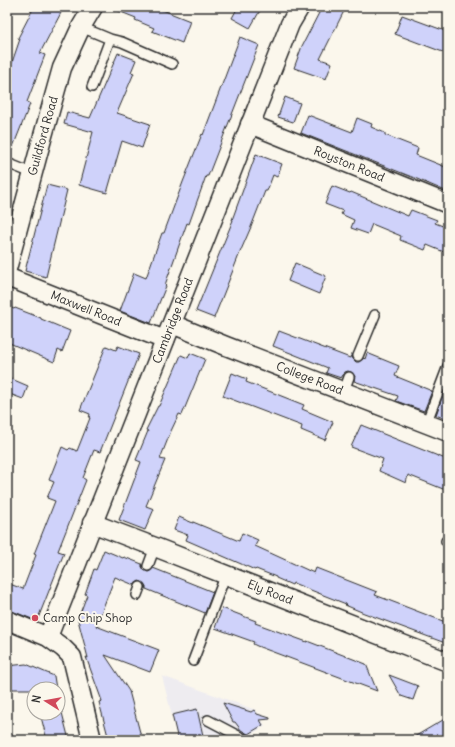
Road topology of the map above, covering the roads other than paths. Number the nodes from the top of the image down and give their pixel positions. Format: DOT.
graph roads {
  1 [pos="93,7"];
  2 [pos="300,7"];
  3 [pos="81,27"];
  4 [pos="110,39"];
  5 [pos="172,64"];
  6 [pos="92,87"];
  7 [pos="250,124"];
  8 [pos="7,163"];
  9 [pos="32,173"];
  10 [pos="448,204"];
  11 [pos="7,269"];
  12 [pos="7,277"];
  13 [pos="375,315"];
  14 [pos="168,332"];
  15 [pos="358,356"];
  16 [pos="448,366"];
  17 [pos="426,424"];
  18 [pos="448,432"];
  19 [pos="92,523"];
  20 [pos="155,547"];
  21 [pos="148,566"];
  22 [pos="226,574"];
  23 [pos="7,620"];
  24 [pos="48,637"];
  25 [pos="193,661"];
  26 [pos="448,662"];
  27 [pos="208,720"];
  28 [pos="92,740"];
  29 [pos="246,740"];
  1 -- 3 [label="street, Guildford Road"];
  2 -- 7 [label="street, Cambridge Road"];
  3 -- 4 [label="lane"];
  3 -- 9 [label="street, Guildford Road"];
  4 -- 5 [label="lane"];
  4 -- 6 [label="lane"];
  7 -- 10 [label="street, Royston Road"];
  7 -- 14 [label="street, Cambridge Road"];
  8 -- 9 [label="lane"];
  9 -- 11 [label="street, Guildford Road"];
  12 -- 14 [label="street, Maxwell Road"];
  13 -- 15 [label="lane"];
  14 -- 17 [label="street, College Road"];
  14 -- 19 [label="street, Cambridge Road"];
  16 -- 17 [label="lane"];
  17 -- 18 [label="street, College Road"];
  19 -- 20 [label="street, Ely Road"];
  19 -- 24 [label="street, Cambridge Road"];
  20 -- 21 [label="lane"];
  20 -- 22 [label="street, Ely Road"];
  22 -- 25 [label="lane"];
  22 -- 26 [label="street, Ely Road"];
  23 -- 24 [label="street"];
  24 -- 28 [label="street"];
  27 -- 29 [label="lane"];
}
